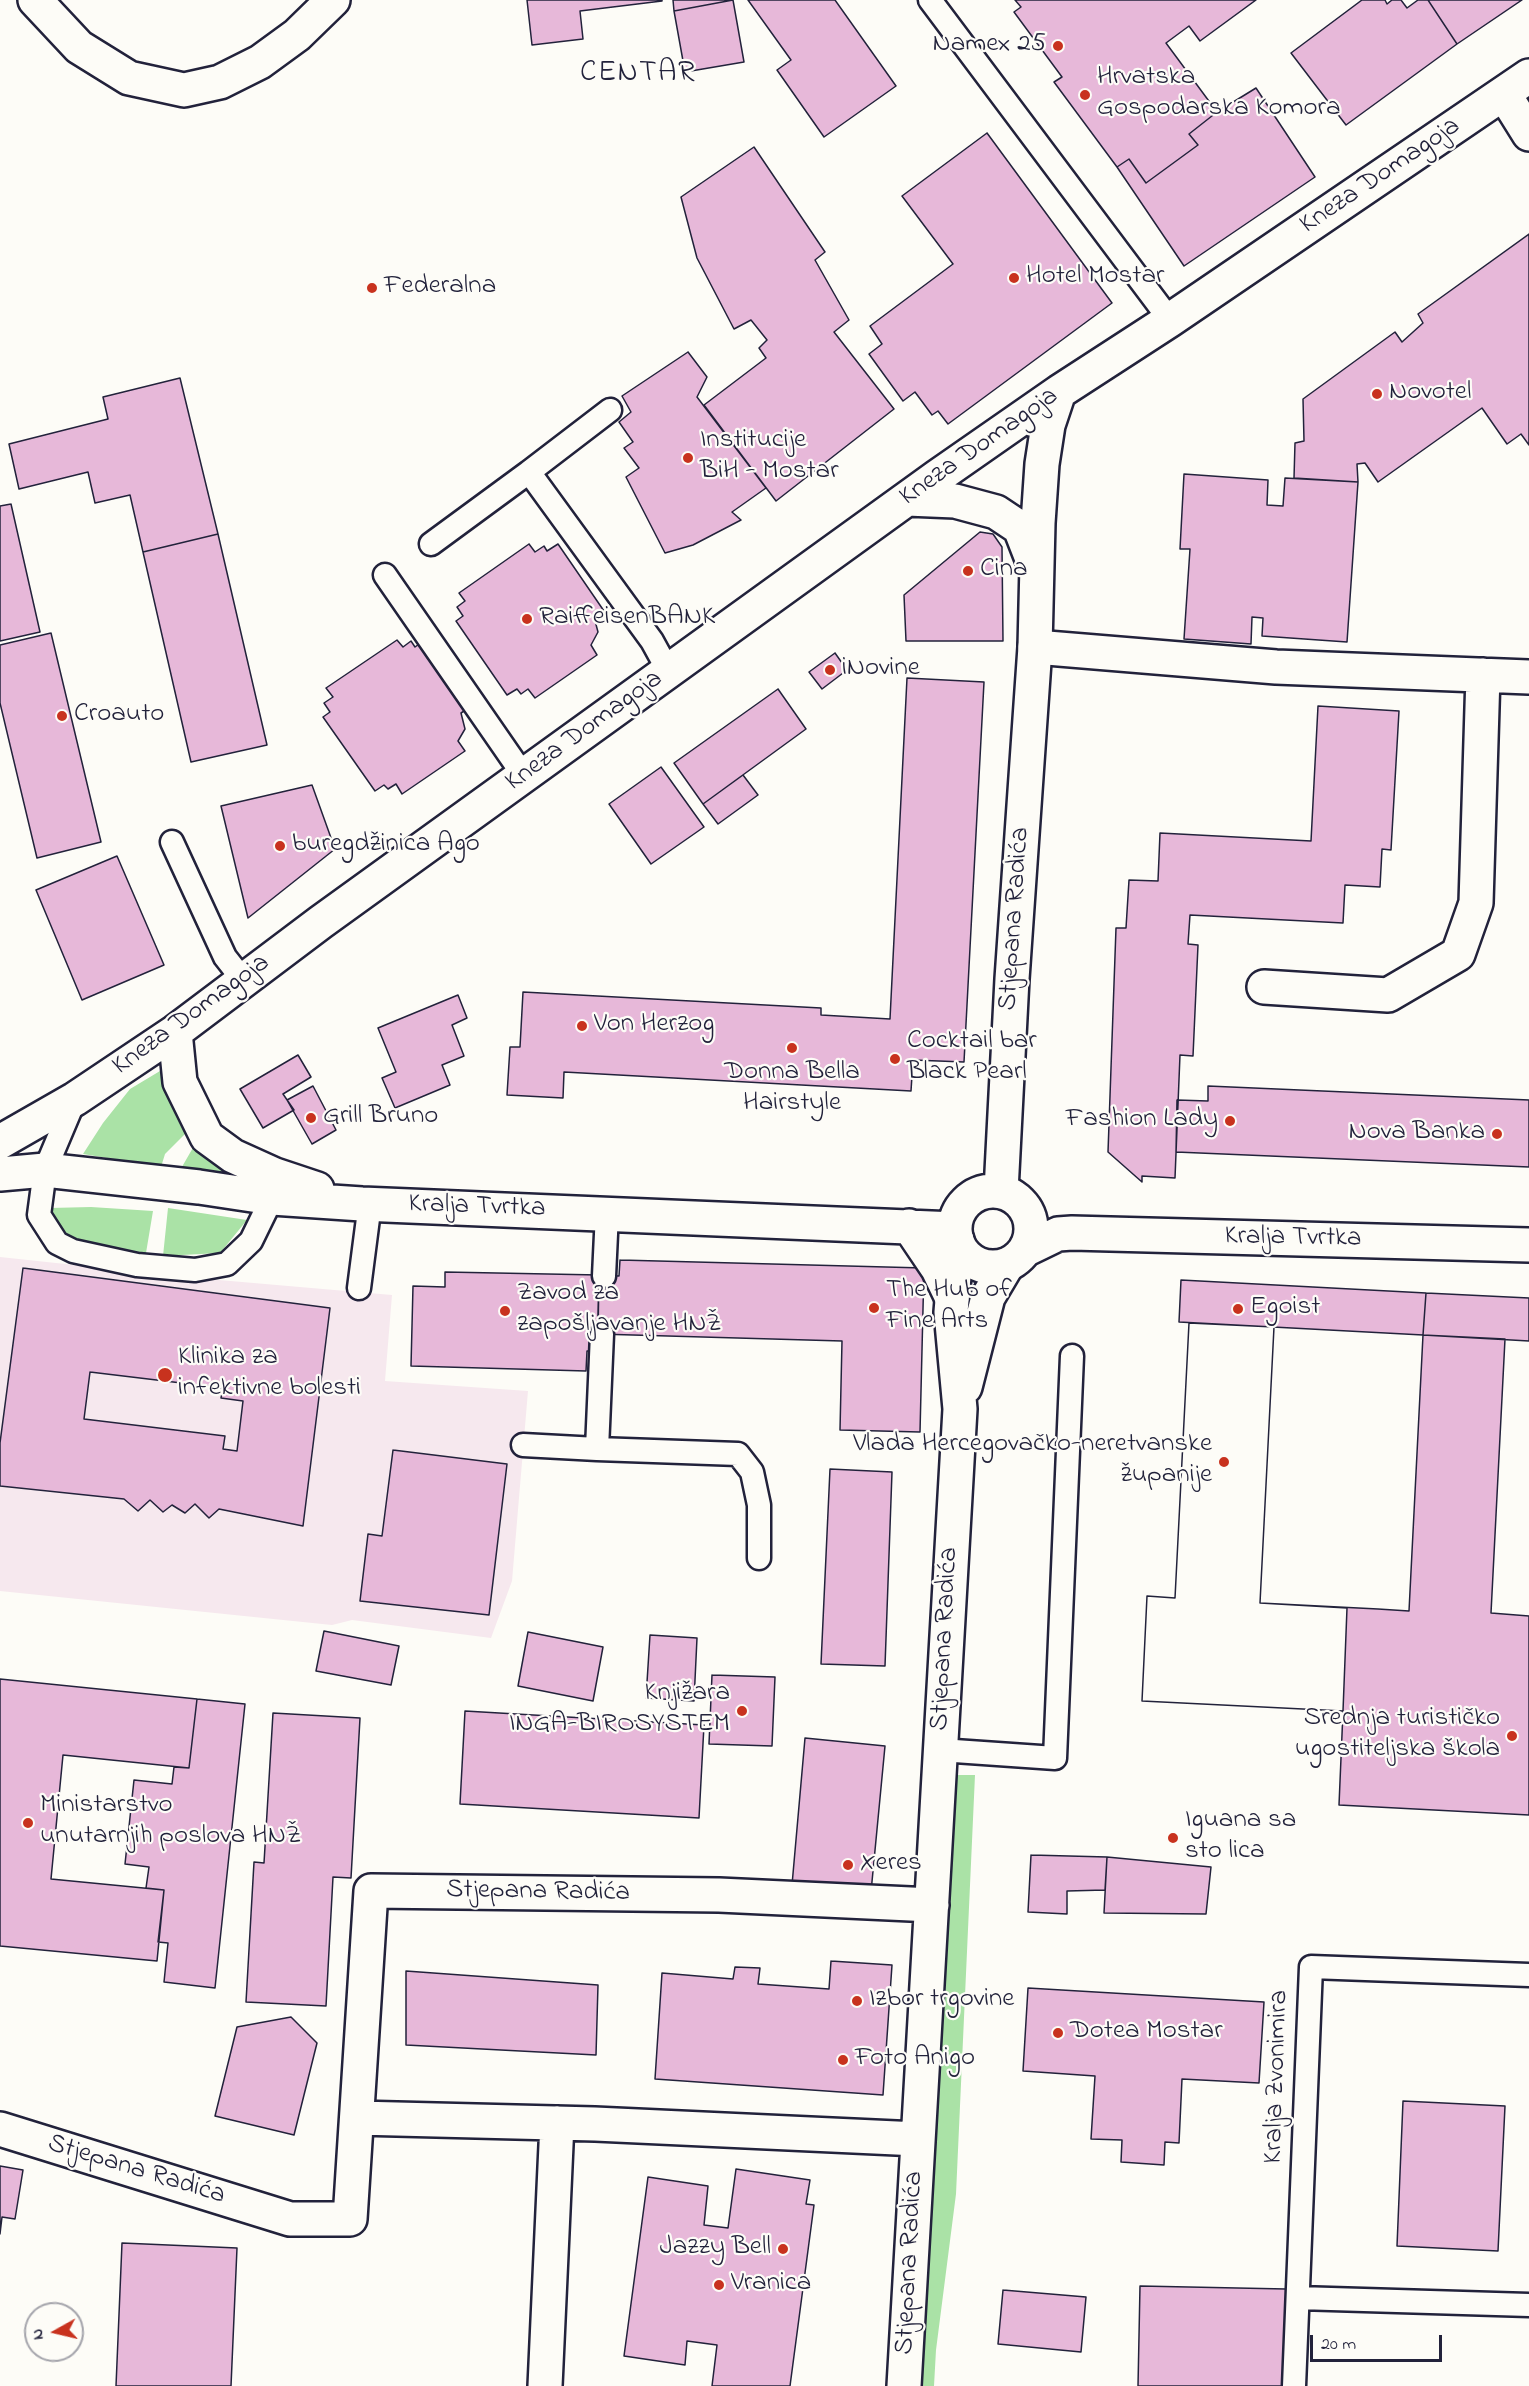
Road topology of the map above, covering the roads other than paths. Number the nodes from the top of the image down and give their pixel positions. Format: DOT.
graph roads {
  1 [pos="35,0"];
  2 [pos="333,0"];
  3 [pos="930,0"];
  4 [pos="1516,85"];
  5 [pos="1529,134"];
  6 [pos="1170,320"];
  7 [pos="1059,392"];
  8 [pos="610,410"];
  9 [pos="529,471"];
  10 [pos="907,499"];
  11 [pos="431,544"];
  12 [pos="1036,571"];
  13 [pos="385,575"];
  14 [pos="1035,647"];
  15 [pos="669,672"];
  16 [pos="1483,675"];
  17 [pos="1529,677"];
  18 [pos="524,776"];
  19 [pos="172,842"];
  20 [pos="243,980"];
  21 [pos="1264,987"];
  22 [pos="175,1032"];
  23 [pos="75,1099"];
  24 [pos="0,1142"];
  25 [pos="45,1170"];
  26 [pos="0,1174"];
  27 [pos="1001,1191"];
  28 [pos="272,1198"];
  29 [pos="366,1203"];
  30 [pos="607,1213"];
  31 [pos="1029,1216"];
  32 [pos="909,1226"];
  33 [pos="1058,1234"];
  34 [pos="956,1235"];
  35 [pos="1529,1245"];
  36 [pos="1016,1258"];
  37 [pos="604,1276"];
  38 [pos="359,1288"];
  39 [pos="952,1298"];
  40 [pos="602,1334"];
  41 [pos="1072,1356"];
  42 [pos="960,1409"];
  43 [pos="523,1445"];
  44 [pos="597,1449"];
  45 [pos="759,1558"];
  46 [pos="940,1750"];
  47 [pos="932,1905"];
  48 [pos="1529,1975"];
  49 [pos="357,2118"];
  50 [pos="558,2123"];
  51 [pos="0,2129"];
  52 [pos="918,2139"];
  53 [pos="1298,2298"];
  54 [pos="1529,2305"];
  55 [pos="545,2386"];
  56 [pos="904,2386"];
  57 [pos="1294,2386"];
  1 -- 2 [label="street"];
  3 -- 6 [label="lane"];
  4 -- 5 [label="street, Kneza Domagoja"];
  4 -- 6 [label="street, Kneza Domagoja"];
  6 -- 7 [label="street, Kneza Domagoja"];
  7 -- 10 [label="street, Kneza Domagoja"];
  7 -- 12 [label="street, Stjepana Radića"];
  8 -- 9 [label="lane"];
  9 -- 11 [label="lane"];
  9 -- 15 [label="lane"];
  10 -- 12 [label="street, Stjepana Radića"];
  10 -- 15 [label="street, Kneza Domagoja"];
  12 -- 14 [label="street, Stjepana Radića"];
  13 -- 18 [label="lane"];
  14 -- 16 [label="street"];
  14 -- 27 [label="street, Stjepana Radića"];
  15 -- 18 [label="street, Kneza Domagoja"];
  16 -- 17 [label="street"];
  16 -- 21 [label="street"];
  18 -- 20 [label="street, Kneza Domagoja"];
  19 -- 20 [label="lane"];
  20 -- 22 [label="street, Kneza Domagoja"];
  22 -- 23 [label="street, Kneza Domagoja"];
  22 -- 29 [label="street"];
  23 -- 24 [label="street, Kneza Domagoja"];
  23 -- 25 [label="lane"];
  25 -- 26 [label="street, Kralja Tvrtka"];
  25 -- 28 [label="street, Kralja Tvrtka"];
  25 -- 28 [label="lane"];
  27 -- 31 [label="street"];
  27 -- 34 [label="street"];
  28 -- 29 [label="street, Kralja Tvrtka"];
  29 -- 30 [label="street, Kralja Tvrtka"];
  29 -- 38 [label="lane"];
  30 -- 32 [label="street, Kralja Tvrtka"];
  30 -- 37 [label="lane"];
  31 -- 33 [label="street"];
  31 -- 36 [label="street"];
  32 -- 34 [label="street, Kralja Tvrtka"];
  32 -- 39 [label="street"];
  33 -- 35 [label="street, Kralja Tvrtka"];
  33 -- 36 [label="street"];
  34 -- 36 [label="street"];
  34 -- 39 [label="street, Stjepana Radića"];
  36 -- 42 [label="street, Stjepana Radića"];
  39 -- 42 [label="street, Stjepana Radića"];
  40 -- 44 [label="lane"];
  41 -- 46 [label="lane"];
  42 -- 46 [label="street, Stjepana Radića"];
  43 -- 44 [label="lane"];
  44 -- 45 [label="lane"];
  46 -- 47 [label="street, Stjepana Radića"];
  47 -- 49 [label="street, Stjepana Radića"];
  47 -- 52 [label="street, Stjepana Radića"];
  48 -- 53 [label="lane, Kralja Zvonimira"];
  49 -- 50 [label="street, Stjepana Radića"];
  49 -- 51 [label="street, Stjepana Radića"];
  50 -- 52 [label="street, Stjepana Radića"];
  50 -- 55 [label="street"];
  52 -- 56 [label="street, Stjepana Radića"];
  53 -- 54 [label="lane"];
  53 -- 57 [label="lane, Kralja Zvonimira"];
}
